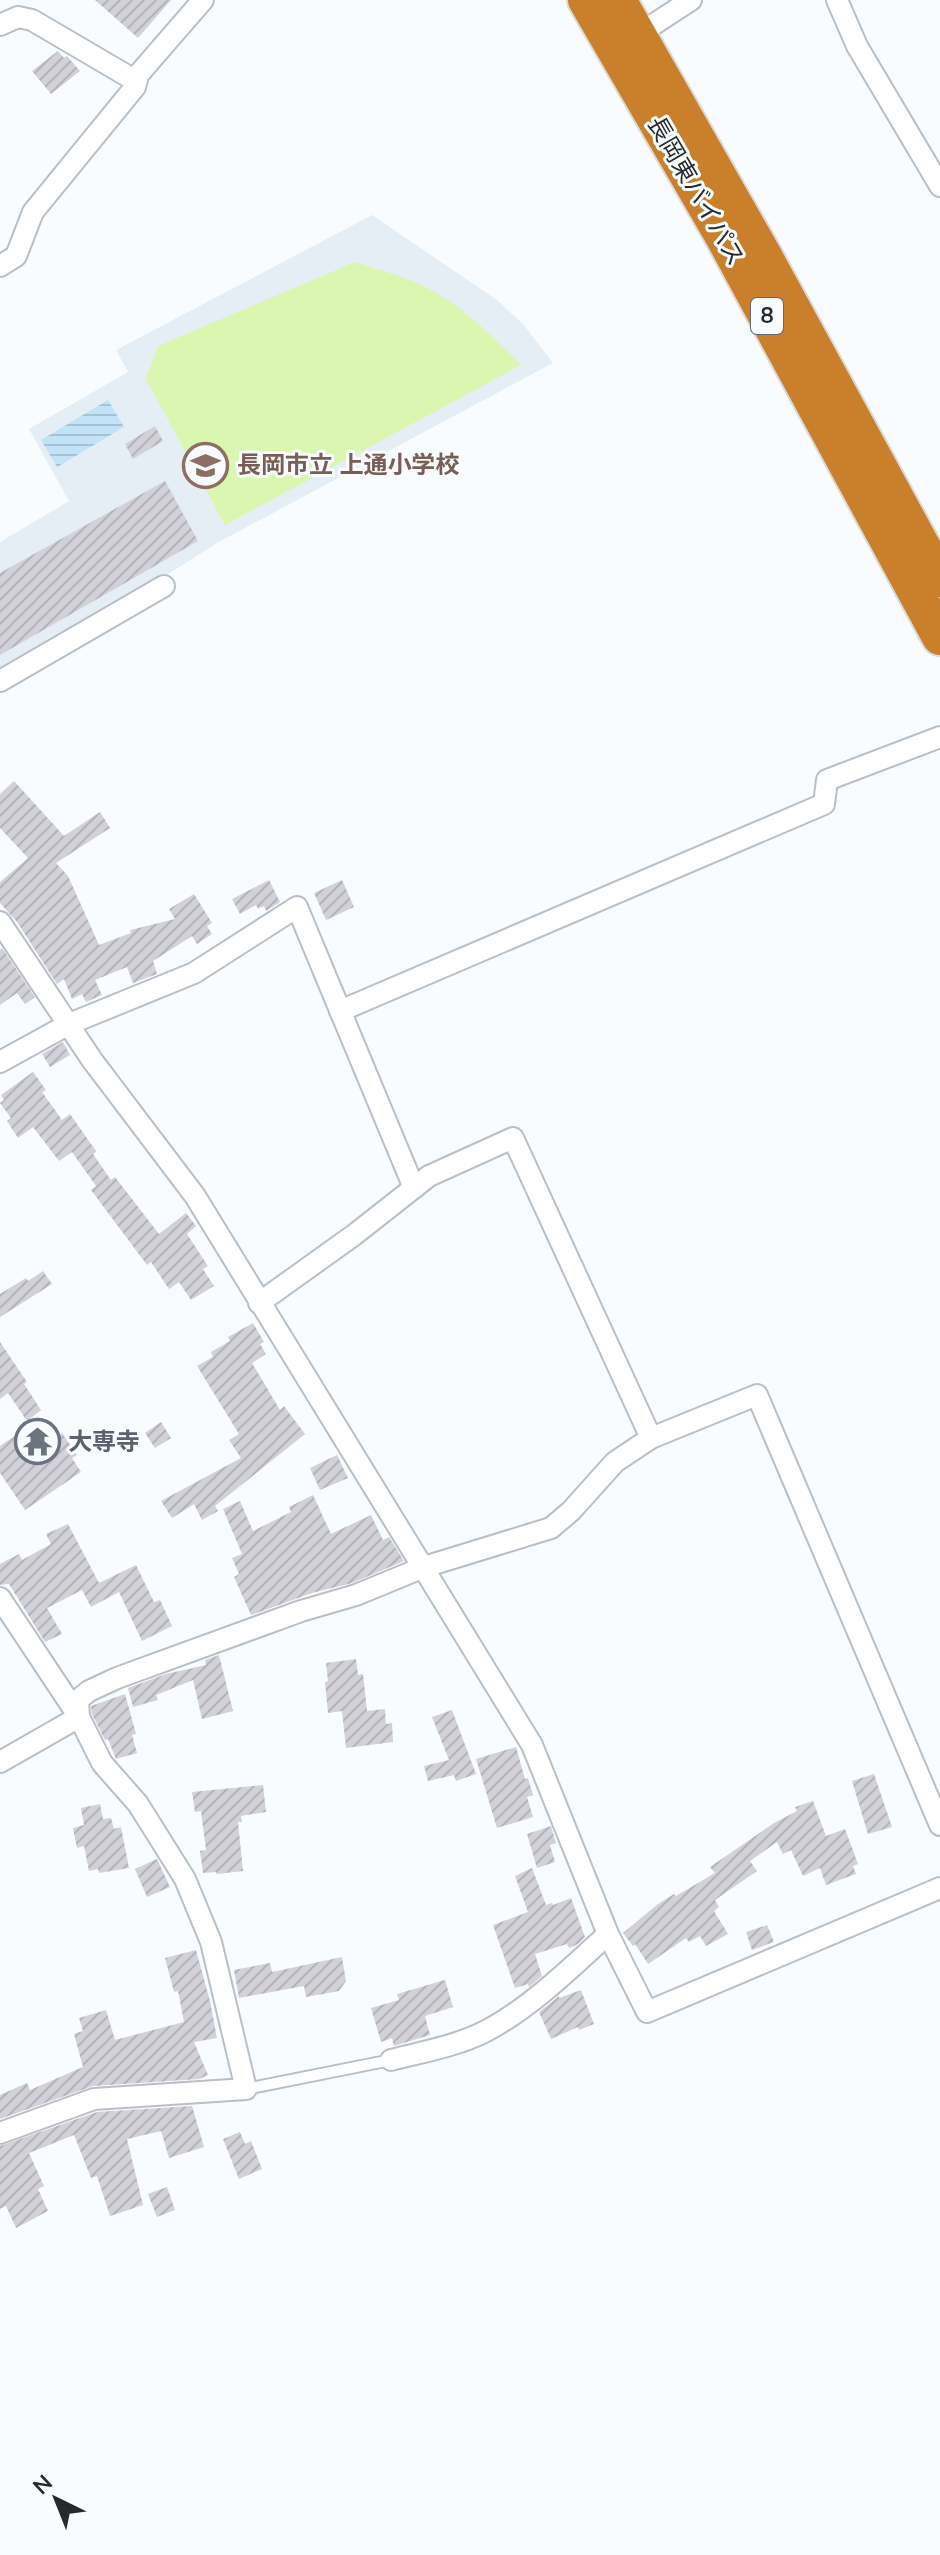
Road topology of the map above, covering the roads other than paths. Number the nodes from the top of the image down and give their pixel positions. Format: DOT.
graph roads {
  1 [pos="203,0"];
  2 [pos="586,0"];
  3 [pos="618,0"];
  4 [pos="691,0"];
  5 [pos="837,0"];
  6 [pos="0,25"];
  7 [pos="639,34"];
  8 [pos="136,81"];
  9 [pos="939,182"];
  10 [pos="0,266"];
  11 [pos="940,579"];
  12 [pos="164,586"];
  13 [pos="940,637"];
  14 [pos="0,681"];
  15 [pos="940,737"];
  16 [pos="0,922"];
  17 [pos="340,1011"];
  18 [pos="69,1024"];
  19 [pos="0,1062"];
  20 [pos="414,1188"];
  21 [pos="259,1303"];
  22 [pos="651,1438"];
  23 [pos="424,1567"];
  24 [pos="0,1598"];
  25 [pos="79,1717"];
  26 [pos="0,1762"];
  27 [pos="940,1825"];
  28 [pos="940,1888"];
  29 [pos="608,1934"];
  30 [pos="391,2060"];
  31 [pos="246,2089"];
  32 [pos="0,2133"];
  1 -- 8 [label="street"];
  2 -- 13 [label="highway, 長岡東バイパス / 8"];
  3 -- 7 [label="highway, 長岡東バイパス / 8"];
  4 -- 7 [label="street"];
  5 -- 9 [label="street"];
  6 -- 8 [label="street"];
  7 -- 11 [label="highway, 長岡東バイパス / 8"];
  8 -- 10 [label="street"];
  12 -- 14 [label="street"];
  15 -- 17 [label="street"];
  16 -- 18 [label="street"];
  17 -- 18 [label="street"];
  17 -- 20 [label="street"];
  18 -- 19 [label="street"];
  18 -- 21 [label="street"];
  20 -- 21 [label="street"];
  20 -- 22 [label="street"];
  21 -- 23 [label="street"];
  22 -- 23 [label="street"];
  22 -- 27 [label="street"];
  23 -- 25 [label="street"];
  23 -- 29 [label="street"];
  24 -- 25 [label="street"];
  25 -- 26 [label="street"];
  25 -- 31 [label="street"];
  28 -- 29 [label="street"];
  29 -- 30 [label="street"];
  30 -- 31 [label="lane"];
  31 -- 32 [label="street"];
}
